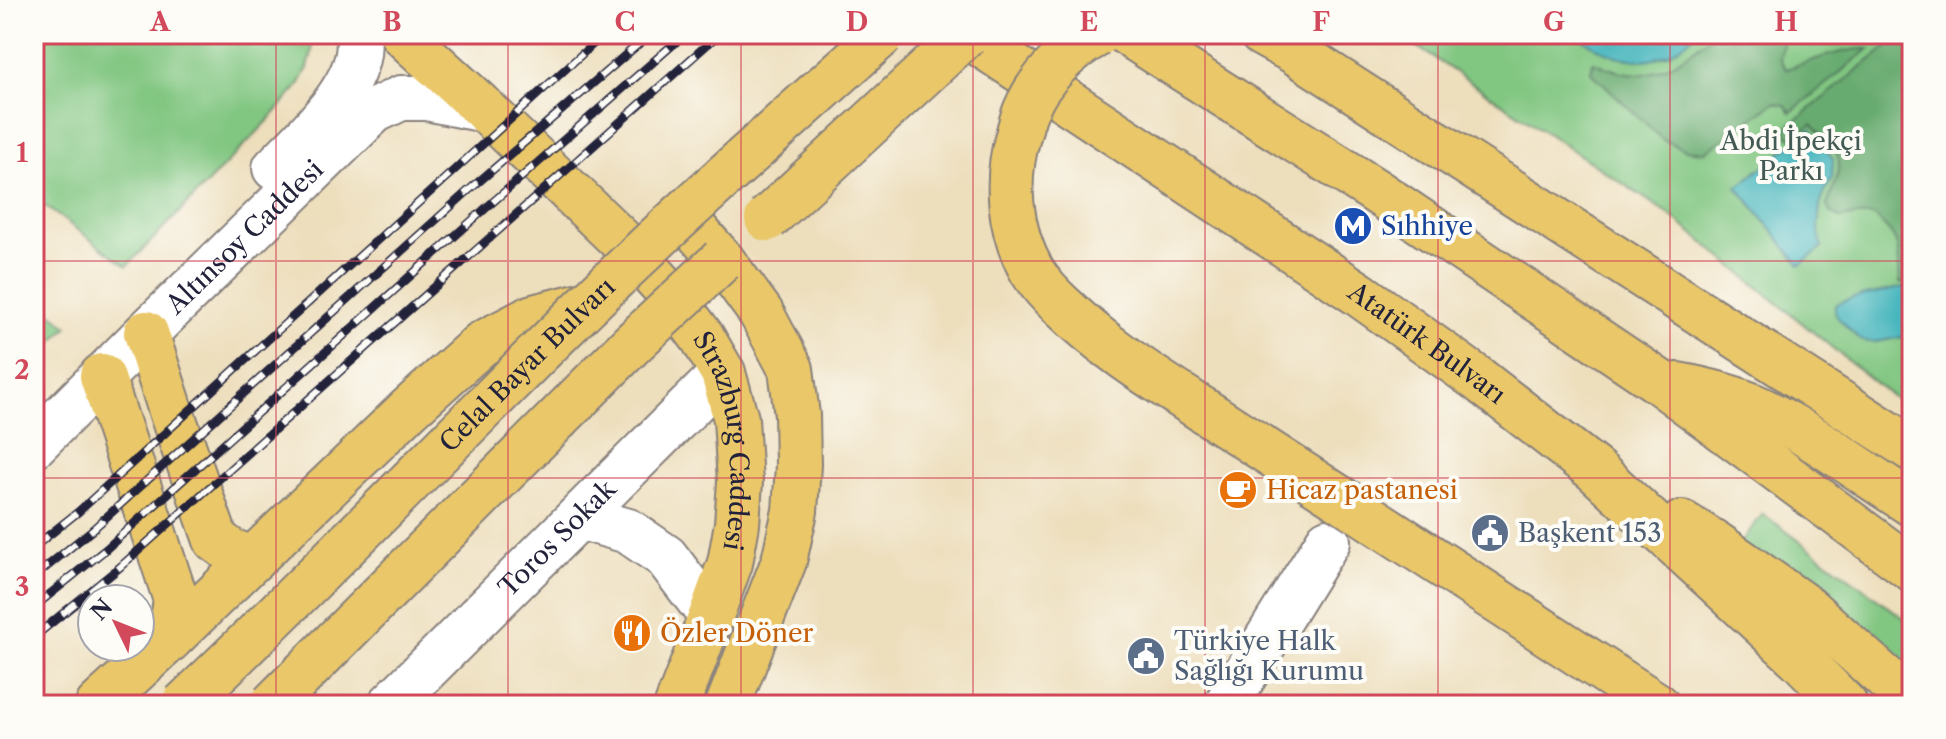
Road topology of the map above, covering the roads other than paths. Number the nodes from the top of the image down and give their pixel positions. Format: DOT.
graph roads {
  1 [pos="358,34"];
  2 [pos="402,34"];
  3 [pos="883,34"];
  4 [pos="966,34"];
  5 [pos="1098,34"];
  6 [pos="1128,34"];
  7 [pos="1262,34"];
  8 [pos="485,110"];
  9 [pos="683,216"];
  10 [pos="722,260"];
  11 [pos="589,303"];
  12 [pos="136,323"];
  13 [pos="93,366"];
  14 [pos="723,373"];
  15 [pos="1658,381"];
  16 [pos="34,406"];
  17 [pos="34,445"];
  18 [pos="1912,449"];
  19 [pos="1595,470"];
  20 [pos="1912,504"];
  21 [pos="1835,512"];
  22 [pos="579,517"];
  23 [pos="1328,541"];
  24 [pos="253,559"];
  25 [pos="1912,569"];
  26 [pos="1912,586"];
  27 [pos="711,616"];
  28 [pos="170,639"];
  29 [pos="1912,702"];
  30 [pos="98,705"];
  31 [pos="183,705"];
  32 [pos="272,705"];
  33 [pos="390,705"];
  34 [pos="677,705"];
  35 [pos="728,705"];
  36 [pos="1226,705"];
  37 [pos="1657,705"];
  38 [pos="1845,705"];
  1 -- 12 [label="street, Altınsoy Caddesi"];
  2 -- 8 [label="main road"];
  3 -- 9 [label="main road, Celal Bayar Bulvarı, bridge"];
  4 -- 10 [label="main road, bridge"];
  4 -- 19 [label="main road, Atatürk Bulvarı"];
  5 -- 37 [label="main road, bridge"];
  6 -- 15 [label="main road"];
  7 -- 18 [label="main road"];
  8 -- 12 [label="street, Altınsoy Caddesi"];
  8 -- 14 [label="main road, Strazburg Caddesi"];
  9 -- 10 [label="main road"];
  9 -- 11 [label="main road, Celal Bayar Bulvarı, bridge"];
  10 -- 32 [label="main road, bridge"];
  10 -- 35 [label="main road"];
  11 -- 24 [label="main road"];
  11 -- 31 [label="main road, Celal Bayar Bulvarı, bridge"];
  12 -- 13 [label="street, Altınsoy Caddesi"];
  12 -- 24 [label="main road"];
  13 -- 16 [label="street, Altınsoy Caddesi"];
  13 -- 17 [label="street, Altınsoy Caddesi"];
  13 -- 28 [label="main road"];
  14 -- 22 [label="street, Toros Sokak"];
  14 -- 27 [label="main road, Strazburg Caddesi"];
  15 -- 20 [label="main road"];
  15 -- 21 [label="main road"];
  19 -- 29 [label="main road"];
  19 -- 38 [label="main road, Atatürk Bulvarı"];
  21 -- 25 [label="main road"];
  21 -- 26 [label="main road"];
  22 -- 27 [label="street"];
  22 -- 33 [label="street, Toros Sokak"];
  23 -- 36 [label="street"];
  24 -- 28 [label="main road"];
  27 -- 34 [label="main road, Strazburg Caddesi"];
  28 -- 30 [label="main road"];
}
